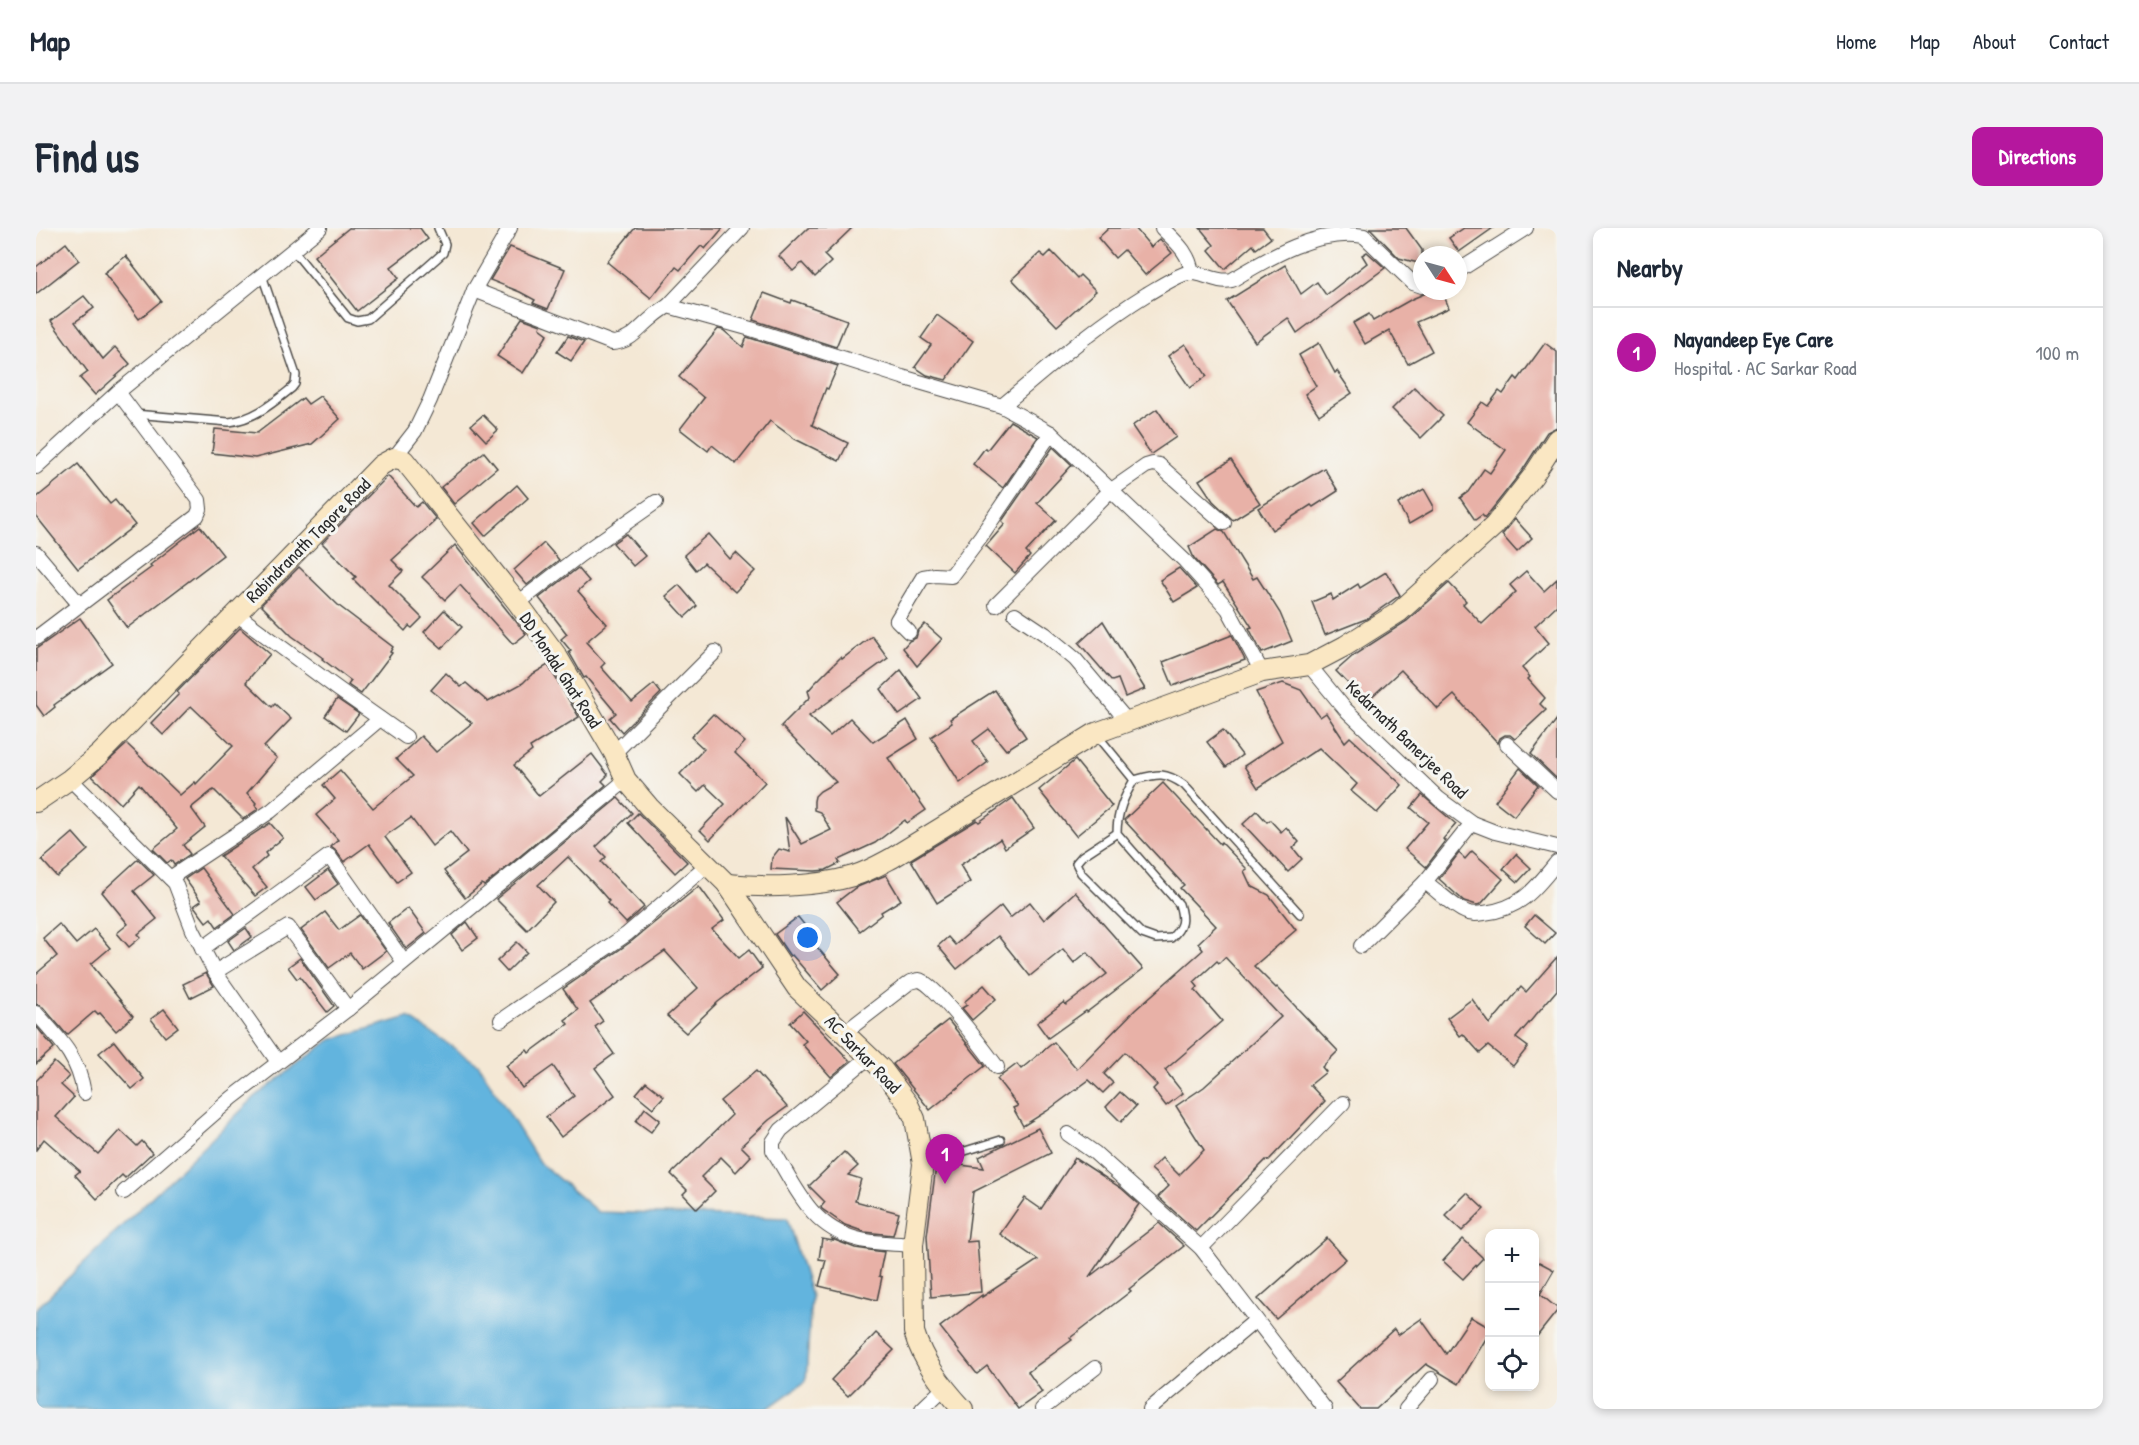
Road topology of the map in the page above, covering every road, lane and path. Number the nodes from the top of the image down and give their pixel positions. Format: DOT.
graph roads {
  1 [pos="321,228"];
  2 [pos="438,228"];
  3 [pos="510,228"];
  4 [pos="742,228"];
  5 [pos="1162,228"];
  6 [pos="1526,228"];
  7 [pos="1359,230"];
  8 [pos="1306,231"];
  9 [pos="293,250"];
  10 [pos="1467,266"];
  11 [pos="1192,273"];
  12 [pos="262,275"];
  13 [pos="1413,283"];
  14 [pos="474,290"];
  15 [pos="668,306"];
  16 [pos="118,392"];
  17 [pos="1002,406"];
  18 [pos="134,414"];
  19 [pos="1051,433"];
  20 [pos="1557,439"];
  21 [pos="394,458"];
  22 [pos="36,467"];
  23 [pos="1110,491"];
  24 [pos="656,502"];
  25 [pos="1224,523"];
  26 [pos="36,552"];
  27 [pos="518,603"];
  28 [pos="79,604"];
  29 [pos="996,605"];
  30 [pos="236,613"];
  31 [pos="1015,614"];
  32 [pos="909,632"];
  33 [pos="36,638"];
  34 [pos="715,652"];
  35 [pos="1309,665"];
  36 [pos="1262,672"];
  37 [pos="380,719"];
  38 [pos="1128,722"];
  39 [pos="1096,734"];
  40 [pos="406,737"];
  41 [pos="1507,744"];
  42 [pos="614,753"];
  43 [pos="70,779"];
  44 [pos="626,780"];
  45 [pos="1134,780"];
  46 [pos="1557,791"];
  47 [pos="36,802"];
  48 [pos="1472,823"];
  49 [pos="1116,833"];
  50 [pos="1557,847"];
  51 [pos="1557,862"];
  52 [pos="707,865"];
  53 [pos="170,878"];
  54 [pos="1425,882"];
  55 [pos="727,884"];
  56 [pos="1300,914"];
  57 [pos="1361,946"];
  58 [pos="202,949"];
  59 [pos="404,962"];
  60 [pos="215,972"];
  61 [pos="348,1009"];
  62 [pos="36,1013"];
  63 [pos="501,1020"];
  64 [pos="844,1032"];
  65 [pos="870,1057"];
  66 [pos="278,1062"];
  67 [pos="997,1066"];
  68 [pos="84,1093"];
  69 [pos="1343,1103"];
  70 [pos="1068,1134"];
  71 [pos="1002,1140"];
  72 [pos="923,1164"];
  73 [pos="124,1192"];
  74 [pos="913,1245"];
  75 [pos="1201,1248"];
  76 [pos="1256,1320"];
  77 [pos="1095,1368"];
  78 [pos="1432,1379"];
  79 [pos="944,1388"];
  80 [pos="922,1409"];
  81 [pos="963,1409"];
  82 [pos="1042,1409"];
  83 [pos="1150,1409"];
  84 [pos="1325,1409"];
  85 [pos="1406,1409"];
  1 -- 9 [label="street"];
  2 -- 9 [label="lane"];
  3 -- 14 [label="street, Rabindranath Tagore Road"];
  4 -- 15 [label="street"];
  5 -- 11 [label="street"];
  6 -- 10 [label="street"];
  7 -- 8 [label="street"];
  7 -- 13 [label="street"];
  8 -- 11 [label="street"];
  9 -- 12 [label="street"];
  11 -- 17 [label="street"];
  12 -- 16 [label="street"];
  12 -- 18 [label="lane"];
  14 -- 15 [label="street"];
  14 -- 21 [label="street, Rabindranath Tagore Road"];
  15 -- 17 [label="street"];
  16 -- 18 [label="street"];
  16 -- 22 [label="street"];
  17 -- 19 [label="street"];
  18 -- 28 [label="street"];
  19 -- 23 [label="street"];
  19 -- 32 [label="street"];
  20 -- 35 [label="street"];
  21 -- 27 [label="street, DD Mondal Ghat Road"];
  21 -- 30 [label="street, Rabindranath Tagore Road"];
  23 -- 25 [label="street"];
  23 -- 29 [label="street"];
  23 -- 36 [label="street"];
  24 -- 27 [label="street"];
  26 -- 28 [label="street"];
  27 -- 42 [label="street, DD Mondal Ghat Road"];
  28 -- 33 [label="street"];
  30 -- 37 [label="street"];
  30 -- 43 [label="street, Rabindranath Tagore Road"];
  31 -- 38 [label="street"];
  34 -- 42 [label="street"];
  35 -- 36 [label="street"];
  35 -- 48 [label="street, Kedarnath Banerjee Road"];
  36 -- 38 [label="street"];
  37 -- 40 [label="street"];
  37 -- 53 [label="street"];
  38 -- 39 [label="street"];
  39 -- 45 [label="lane"];
  39 -- 55 [label="street"];
  41 -- 46 [label="street"];
  42 -- 44 [label="street, DD Mondal Ghat Road"];
  43 -- 47 [label="street, Rabindranath Tagore Road"];
  43 -- 53 [label="street"];
  44 -- 52 [label="street, DD Mondal Ghat Road"];
  44 -- 59 [label="street"];
  45 -- 49 [label="lane"];
  45 -- 56 [label="lane"];
  48 -- 50 [label="street, Kedarnath Banerjee Road"];
  48 -- 54 [label="street"];
  49 -- 49 [label="lane"];
  51 -- 54 [label="street"];
  52 -- 55 [label="street, DD Mondal Ghat Road"];
  52 -- 63 [label="street"];
  53 -- 58 [label="street"];
  54 -- 57 [label="street"];
  55 -- 64 [label="street, AC Sarkar Road"];
  58 -- 59 [label="street"];
  58 -- 60 [label="street"];
  59 -- 61 [label="street"];
  60 -- 61 [label="street"];
  60 -- 66 [label="street"];
  61 -- 66 [label="street"];
  62 -- 68 [label="street"];
  64 -- 65 [label="street, AC Sarkar Road"];
  64 -- 67 [label="street"];
  65 -- 72 [label="street, AC Sarkar Road"];
  65 -- 74 [label="street"];
  66 -- 73 [label="street"];
  69 -- 75 [label="street"];
  70 -- 75 [label="street"];
  71 -- 72 [label="lane"];
  72 -- 74 [label="street, AC Sarkar Road"];
  74 -- 79 [label="street, AC Sarkar Road"];
  75 -- 76 [label="street"];
  76 -- 83 [label="street"];
  76 -- 84 [label="street"];
  77 -- 82 [label="street"];
  78 -- 85 [label="street"];
  79 -- 80 [label="street"];
  79 -- 81 [label="street, AC Sarkar Road"];
}
